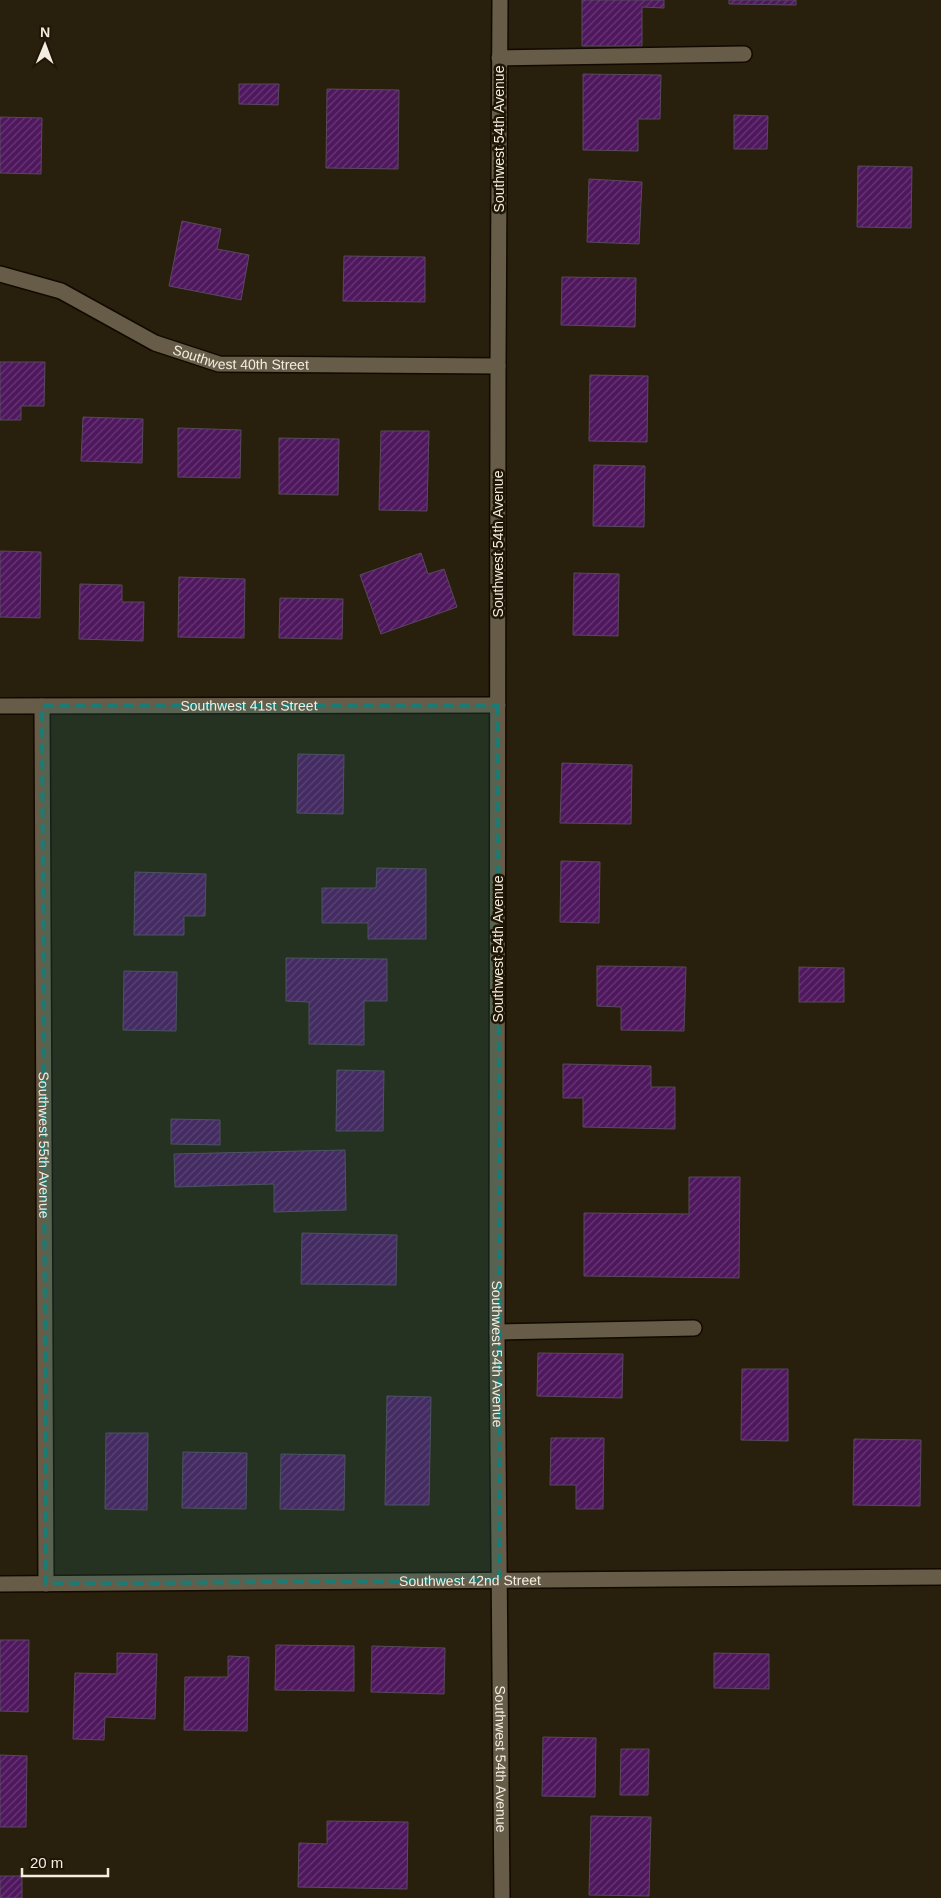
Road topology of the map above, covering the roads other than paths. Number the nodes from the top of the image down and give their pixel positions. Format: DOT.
graph roads {
  1 [pos="500,0"];
  2 [pos="744,54"];
  3 [pos="499,58"];
  4 [pos="0,274"];
  5 [pos="498,366"];
  6 [pos="498,705"];
  7 [pos="0,706"];
  8 [pos="42,706"];
  9 [pos="694,1328"];
  10 [pos="497,1332"];
  11 [pos="941,1576"];
  12 [pos="500,1580"];
  13 [pos="0,1584"];
  14 [pos="46,1584"];
  15 [pos="502,1898"];
  1 -- 3 [label="street, Southwest 54th Avenue"];
  2 -- 3 [label="street"];
  3 -- 5 [label="street, Southwest 54th Avenue"];
  4 -- 5 [label="street, Southwest 40th Street"];
  5 -- 6 [label="street, Southwest 54th Avenue"];
  6 -- 8 [label="street, Southwest 41st Street"];
  6 -- 10 [label="street, Southwest 54th Avenue"];
  7 -- 8 [label="street, Southwest 41st Street"];
  8 -- 14 [label="street, Southwest 55th Avenue"];
  9 -- 10 [label="street"];
  10 -- 12 [label="street, Southwest 54th Avenue"];
  11 -- 12 [label="street, Southwest 42nd Street"];
  12 -- 14 [label="street, Southwest 42nd Street"];
  12 -- 15 [label="street, Southwest 54th Avenue"];
  13 -- 14 [label="street, Southwest 42nd Street"];
}
